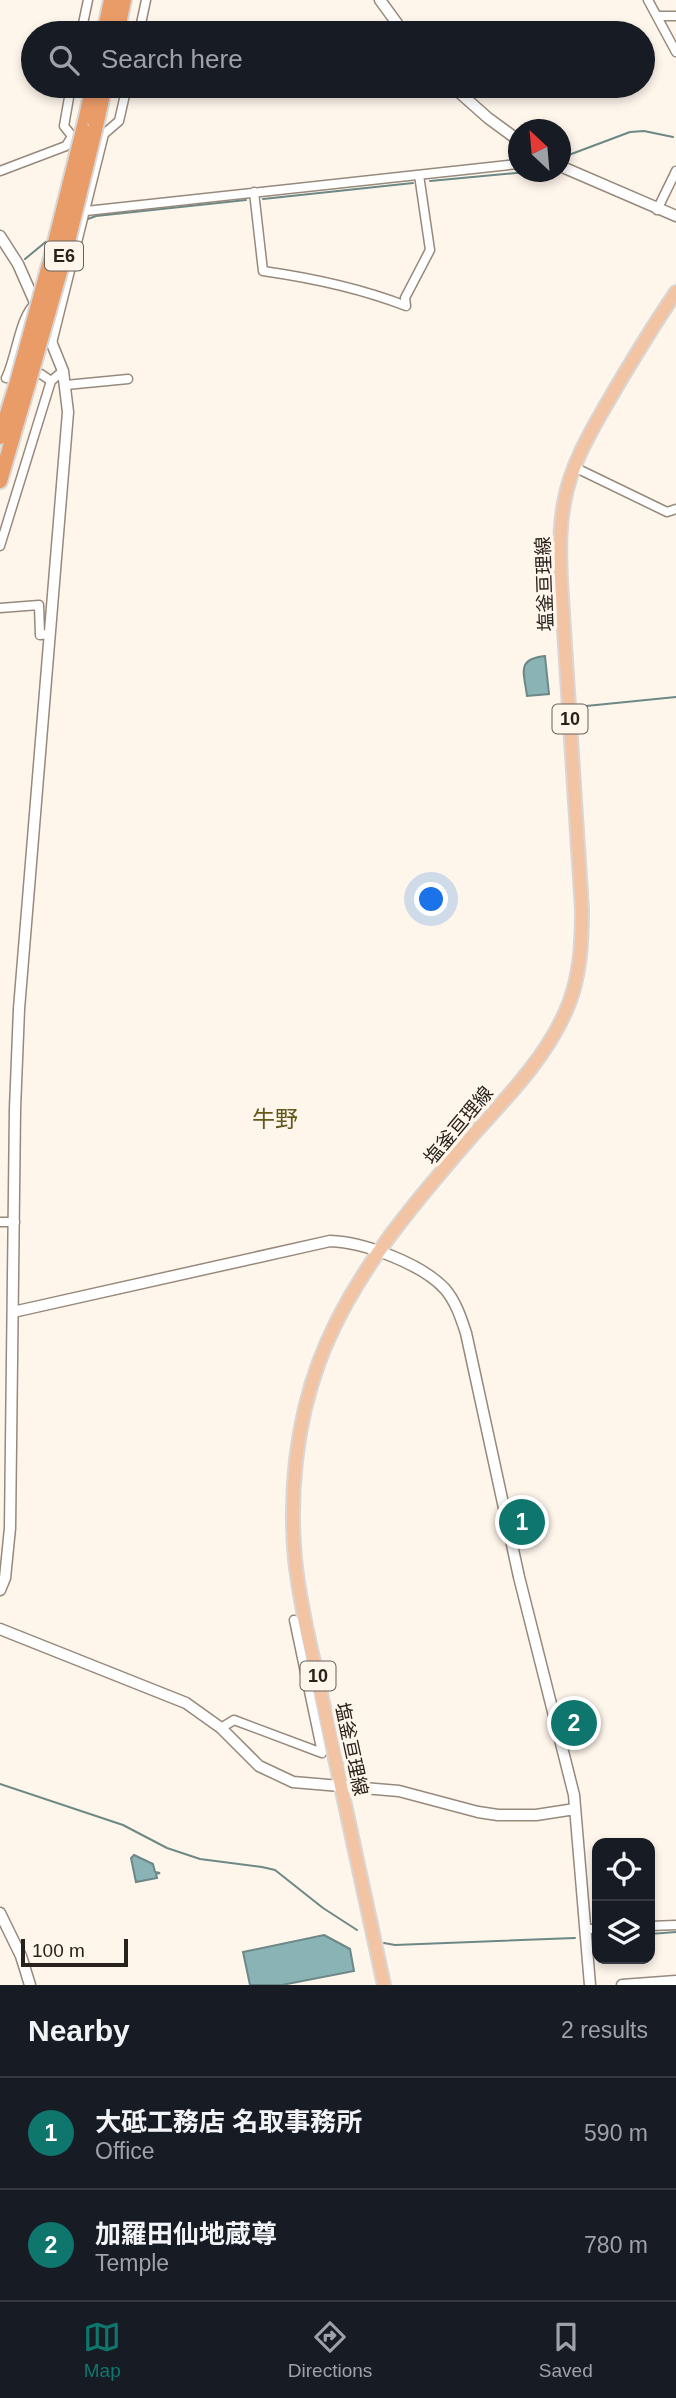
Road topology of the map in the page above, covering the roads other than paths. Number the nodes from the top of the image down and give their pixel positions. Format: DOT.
graph roads {
  1 [pos="88,0"];
  2 [pos="111,0"];
  3 [pos="124,0"];
  4 [pos="146,0"];
  5 [pos="380,0"];
  6 [pos="648,0"];
  7 [pos="657,16"];
  8 [pos="676,16"];
  9 [pos="84,21"];
  10 [pos="107,21"];
  11 [pos="120,21"];
  12 [pos="142,21"];
  13 [pos="395,21"];
  14 [pos="676,52"];
  15 [pos="69,98"];
  16 [pos="92,98"];
  17 [pos="101,98"];
  18 [pos="124,98"];
  19 [pos="466,98"];
  20 [pos="89,131"];
  21 [pos="508,132"];
  22 [pos="508,165"];
  23 [pos="0,171"];
  24 [pos="571,171"];
  25 [pos="676,171"];
  26 [pos="419,175"];
  27 [pos="254,192"];
  28 [pos="657,210"];
  29 [pos="86,211"];
  30 [pos="676,216"];
  31 [pos="0,236"];
  32 [pos="676,293"];
  33 [pos="36,303"];
  34 [pos="52,343"];
  35 [pos="63,370"];
  36 [pos="128,379"];
  37 [pos="13,381"];
  38 [pos="51,381"];
  39 [pos="66,385"];
  40 [pos="0,437"];
  41 [pos="574,467"];
  42 [pos="0,481"];
  43 [pos="676,509"];
  44 [pos="0,546"];
  45 [pos="0,608"];
  46 [pos="49,634"];
  47 [pos="0,1222"];
  48 [pos="15,1222"];
  49 [pos="378,1252"];
  50 [pos="12,1312"];
  51 [pos="0,1590"];
  52 [pos="294,1620"];
  53 [pos="0,1629"];
  54 [pos="222,1728"];
  55 [pos="340,1787"];
  56 [pos="575,1809"];
  57 [pos="0,1913"];
  58 [pos="676,1925"];
  59 [pos="655,1926"];
  60 [pos="586,1929"];
  61 [pos="592,1929"];
  62 [pos="676,1982"];
  63 [pos="30,1985"];
  64 [pos="384,1985"];
  65 [pos="590,1985"];
  66 [pos="622,1985"];
  1 -- 9 [label="street"];
  2 -- 10 [label="highway"];
  3 -- 11 [label="highway"];
  4 -- 12 [label="street"];
  5 -- 13 [label="street"];
  6 -- 7 [label="street"];
  7 -- 8 [label="street"];
  7 -- 14 [label="street"];
  15 -- 20 [label="street"];
  16 -- 20 [label="highway, E6"];
  17 -- 20 [label="highway, E6"];
  18 -- 20 [label="street"];
  19 -- 21 [label="street"];
  20 -- 23 [label="street"];
  20 -- 29 [label="street"];
  20 -- 37 [label="highway, E6, bridge"];
  22 -- 26 [label="street"];
  24 -- 28 [label="street"];
  25 -- 28 [label="street"];
  26 -- 27 [label="street"];
  26 -- 27 [label="street"];
  27 -- 29 [label="street"];
  28 -- 30 [label="street"];
  29 -- 34 [label="street"];
  31 -- 33 [label="street"];
  32 -- 41 [label="main road, 塩釜亘理線 / 10"];
  33 -- 34 [label="street"];
  33 -- 37 [label="street"];
  34 -- 35 [label="street"];
  35 -- 38 [label="street"];
  35 -- 39 [label="street"];
  36 -- 39 [label="street"];
  37 -- 38 [label="street"];
  37 -- 40 [label="highway, E6"];
  37 -- 42 [label="highway, E6"];
  38 -- 44 [label="street"];
  39 -- 46 [label="street"];
  41 -- 43 [label="street"];
  41 -- 49 [label="main road, 塩釜亘理線 / 10"];
  45 -- 46 [label="street"];
  46 -- 48 [label="street"];
  47 -- 48 [label="street"];
  48 -- 50 [label="street"];
  49 -- 50 [label="street"];
  49 -- 55 [label="main road, 塩釜亘理線 / 10"];
  49 -- 56 [label="street"];
  50 -- 51 [label="street"];
  52 -- 54 [label="street"];
  53 -- 54 [label="street"];
  54 -- 55 [label="street"];
  55 -- 56 [label="street"];
  55 -- 64 [label="main road, 塩釜亘理線 / 10"];
  56 -- 60 [label="street"];
  57 -- 63 [label="street"];
  58 -- 59 [label="street"];
  60 -- 61 [label="street"];
  60 -- 65 [label="street"];
  62 -- 66 [label="street"];
}
